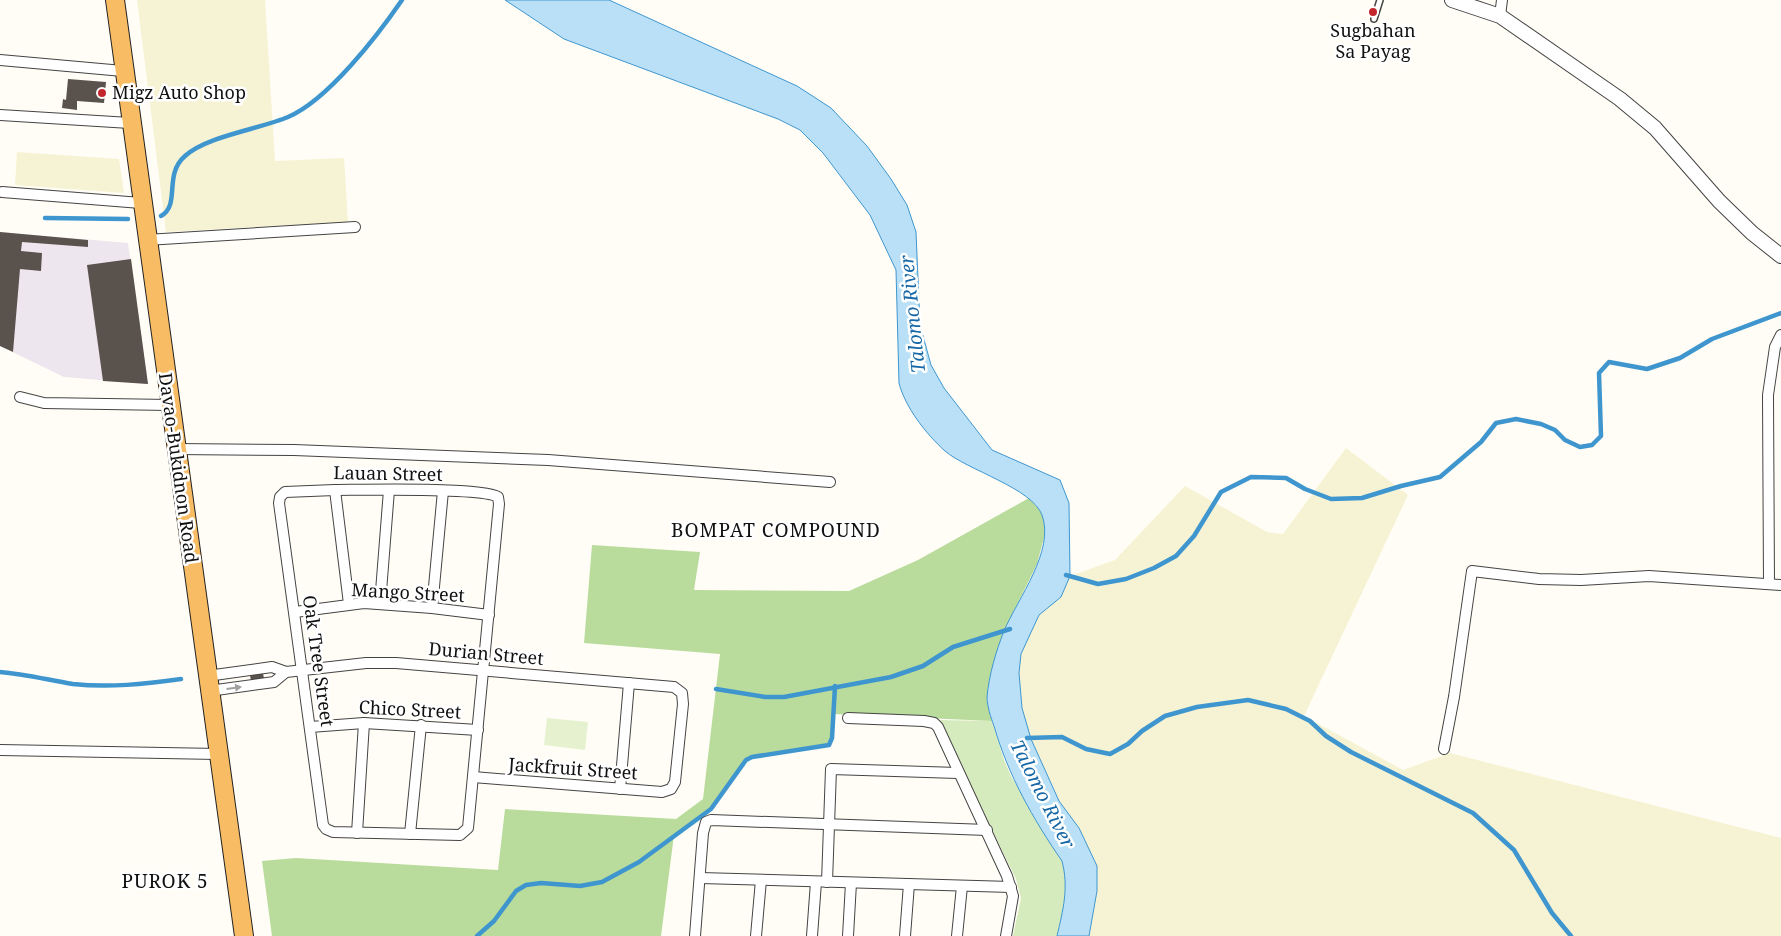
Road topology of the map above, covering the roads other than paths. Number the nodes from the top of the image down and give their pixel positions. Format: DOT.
graph roads {
  1 [pos="114,0"];
  2 [pos="1380,0"];
  3 [pos="1452,0"];
  4 [pos="1502,0"];
  5 [pos="1475,4"];
  6 [pos="1500,16"];
  7 [pos="1374,19"];
  8 [pos="0,60"];
  9 [pos="123,71"];
  10 [pos="0,115"];
  11 [pos="130,123"];
  12 [pos="2,192"];
  13 [pos="141,203"];
  14 [pos="355,227"];
  15 [pos="146,240"];
  16 [pos="1781,256"];
  17 [pos="1781,335"];
  18 [pos="20,397"];
  19 [pos="169,405"];
  20 [pos="175,449"];
  21 [pos="830,482"];
  22 [pos="335,490"];
  23 [pos="389,490"];
  24 [pos="443,491"];
  25 [pos="280,497"];
  26 [pos="1769,584"];
  27 [pos="1781,585"];
  28 [pos="349,604"];
  29 [pos="380,604"];
  30 [pos="432,608"];
  31 [pos="295,612"];
  32 [pos="489,615"];
  33 [pos="303,670"];
  34 [pos="484,670"];
  35 [pos="286,672"];
  36 [pos="629,683"];
  37 [pos="208,684"];
  38 [pos="848,718"];
  39 [pos="364,723"];
  40 [pos="421,725"];
  41 [pos="310,727"];
  42 [pos="478,730"];
  43 [pos="1444,749"];
  44 [pos="0,750"];
  45 [pos="218,754"];
  46 [pos="958,774"];
  47 [pos="473,778"];
  48 [pos="620,789"];
  49 [pos="671,789"];
  50 [pos="829,824"];
  51 [pos="987,830"];
  52 [pos="357,833"];
  53 [pos="410,834"];
  54 [pos="700,878"];
  55 [pos="761,880"];
  56 [pos="816,882"];
  57 [pos="827,882"];
  58 [pos="851,882"];
  59 [pos="908,884"];
  60 [pos="962,886"];
  61 [pos="1011,887"];
  62 [pos="244,936"];
  63 [pos="696,936"];
  64 [pos="756,936"];
  65 [pos="812,936"];
  66 [pos="848,936"];
  67 [pos="905,936"];
  68 [pos="957,936"];
  69 [pos="1002,936"];
  70 [pos="1006,936"];
  1 -- 9 [label="highway, Davao-Bukidnon Road"];
  2 -- 7 [label="lane"];
  3 -- 5 [label="street"];
  4 -- 6 [label="street"];
  5 -- 6 [label="street"];
  6 -- 16 [label="street"];
  8 -- 9 [label="street"];
  9 -- 11 [label="highway, Davao-Bukidnon Road"];
  10 -- 11 [label="street"];
  11 -- 13 [label="highway, Davao-Bukidnon Road"];
  12 -- 13 [label="street"];
  13 -- 15 [label="highway, Davao-Bukidnon Road"];
  14 -- 15 [label="street"];
  15 -- 19 [label="highway, Davao-Bukidnon Road"];
  17 -- 26 [label="street"];
  18 -- 19 [label="street"];
  19 -- 20 [label="highway, Davao-Bukidnon Road"];
  20 -- 21 [label="street"];
  20 -- 37 [label="highway, Davao-Bukidnon Road"];
  22 -- 23 [label="street, Lauan Street"];
  22 -- 25 [label="street, Lauan Street"];
  22 -- 28 [label="street"];
  23 -- 24 [label="street, Lauan Street"];
  23 -- 29 [label="street"];
  24 -- 30 [label="street"];
  24 -- 32 [label="street, Lauan Street"];
  25 -- 31 [label="street, Oak Tree Street"];
  26 -- 27 [label="street"];
  26 -- 43 [label="street"];
  28 -- 29 [label="street, Mango Street"];
  28 -- 31 [label="street, Mango Street"];
  29 -- 30 [label="street, Mango Street"];
  30 -- 32 [label="street, Mango Street"];
  31 -- 33 [label="street, Oak Tree Street"];
  32 -- 34 [label="street"];
  33 -- 34 [label="street, Durian Street"];
  33 -- 35 [label="street, Durian Street"];
  33 -- 41 [label="street, Oak Tree Street"];
  34 -- 36 [label="street, Durian Street"];
  34 -- 42 [label="street"];
  35 -- 37 [label="street, Durian Street"];
  37 -- 35 [label="street, Durian Street, one-way"];
  36 -- 48 [label="street"];
  36 -- 49 [label="street, Durian Street"];
  37 -- 45 [label="highway, Davao-Bukidnon Road"];
  38 -- 46 [label="street"];
  39 -- 40 [label="street, Chico Street"];
  39 -- 41 [label="street, Chico Street"];
  39 -- 52 [label="street"];
  40 -- 42 [label="street, Chico Street"];
  40 -- 53 [label="street"];
  41 -- 52 [label="street, Oak Tree Street"];
  42 -- 47 [label="street"];
  44 -- 45 [label="street"];
  45 -- 62 [label="highway, Davao-Bukidnon Road"];
  46 -- 50 [label="street"];
  46 -- 51 [label="street"];
  47 -- 48 [label="street, Jackfruit Street"];
  47 -- 53 [label="street"];
  48 -- 49 [label="street, Jackfruit Street"];
  50 -- 51 [label="street"];
  50 -- 54 [label="street"];
  50 -- 57 [label="street"];
  51 -- 61 [label="street"];
  52 -- 53 [label="street"];
  54 -- 55 [label="street"];
  54 -- 63 [label="street"];
  55 -- 56 [label="street"];
  55 -- 64 [label="street"];
  56 -- 57 [label="street"];
  56 -- 65 [label="street"];
  57 -- 58 [label="street"];
  58 -- 59 [label="street"];
  58 -- 66 [label="street"];
  59 -- 60 [label="street"];
  59 -- 67 [label="street"];
  60 -- 61 [label="street"];
  60 -- 68 [label="street"];
  61 -- 70 [label="street"];
  69 -- 70 [label="street"];
}
